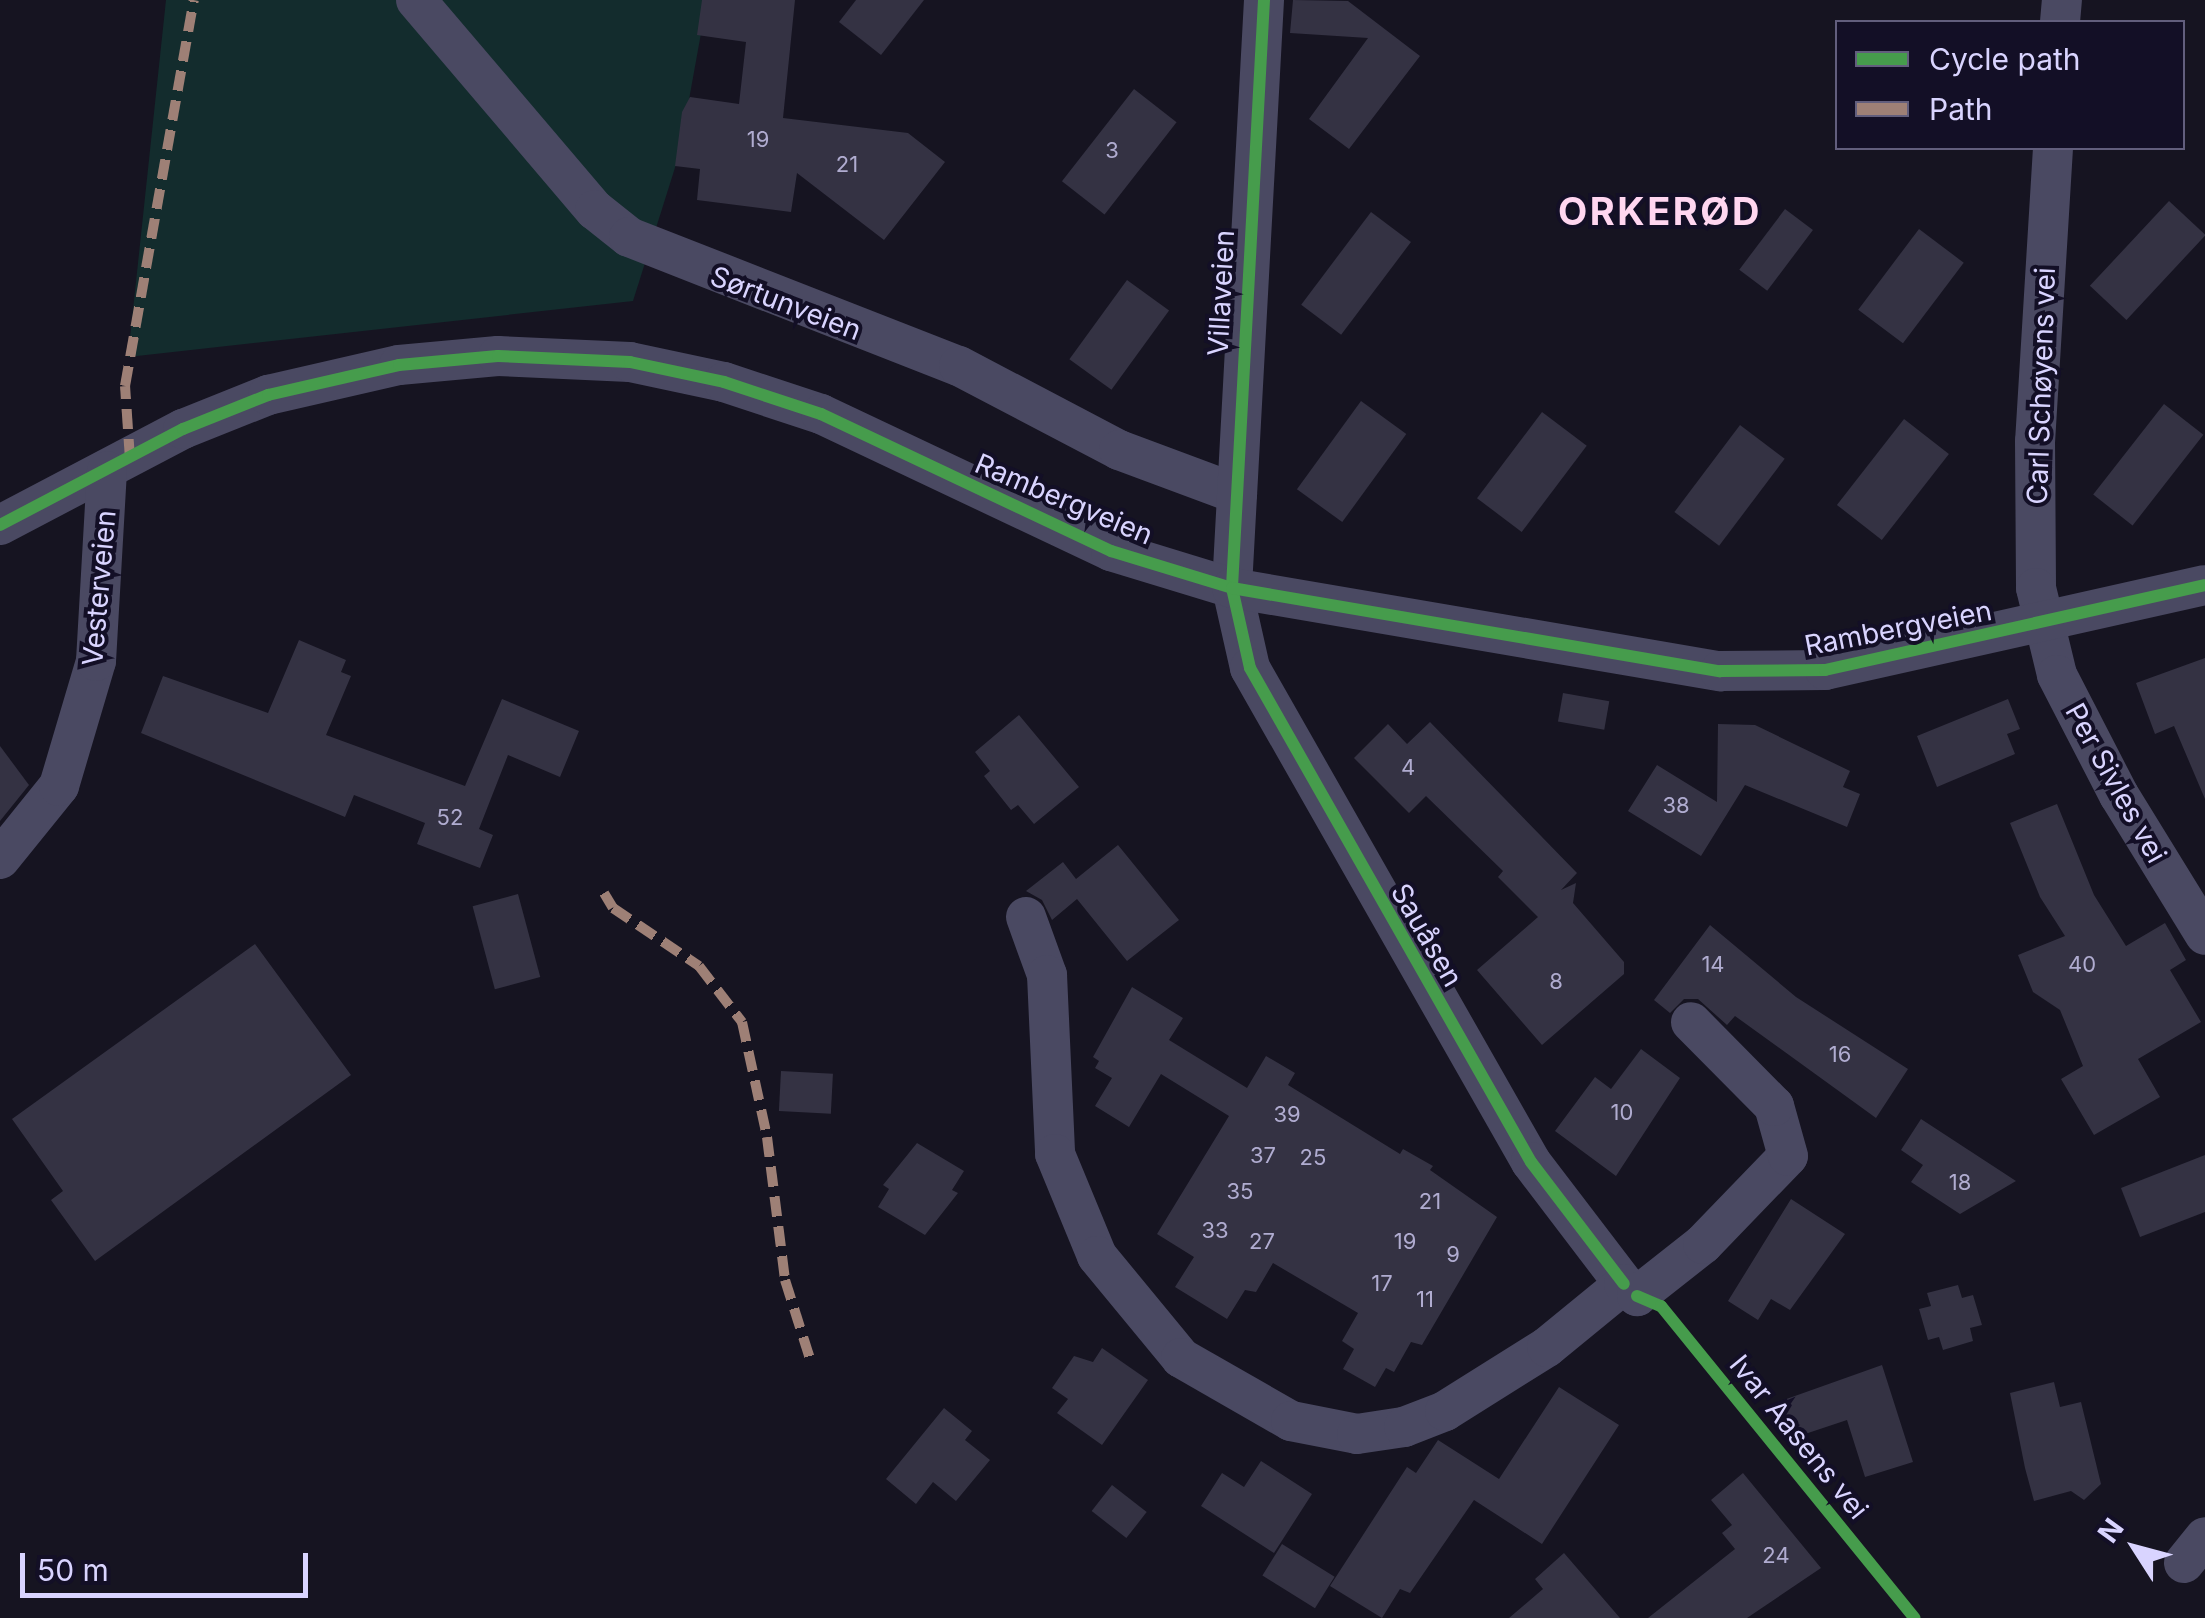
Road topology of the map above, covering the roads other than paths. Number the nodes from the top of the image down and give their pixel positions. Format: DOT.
graph roads {
  1 [pos="416,0"];
  2 [pos="1264,0"];
  3 [pos="2052,150"];
  4 [pos="107,471"];
  5 [pos="1236,494"];
  6 [pos="0,525"];
  7 [pos="2205,585"];
  8 [pos="1232,588"];
  9 [pos="2048,622"];
  10 [pos="0,859"];
  11 [pos="1026,917"];
  12 [pos="2205,935"];
  13 [pos="1691,1022"];
  14 [pos="1624,1284"];
  1 -- 5 [label="street, Sørtunveien"];
  2 -- 5 [label="street, Villaveien"];
  3 -- 9 [label="street, Carl Schøyens vei"];
  4 -- 6 [label="street, Rambergveien"];
  4 -- 8 [label="street, Rambergveien"];
  4 -- 10 [label="street, Vesterveien"];
  5 -- 8 [label="street, Villaveien"];
  7 -- 9 [label="street, Rambergveien"];
  8 -- 9 [label="street, Rambergveien"];
  8 -- 14 [label="street, Sauåsen"];
  9 -- 12 [label="street, Per Sivles vei"];
  11 -- 14 [label="street"];
  13 -- 14 [label="street"];
}
